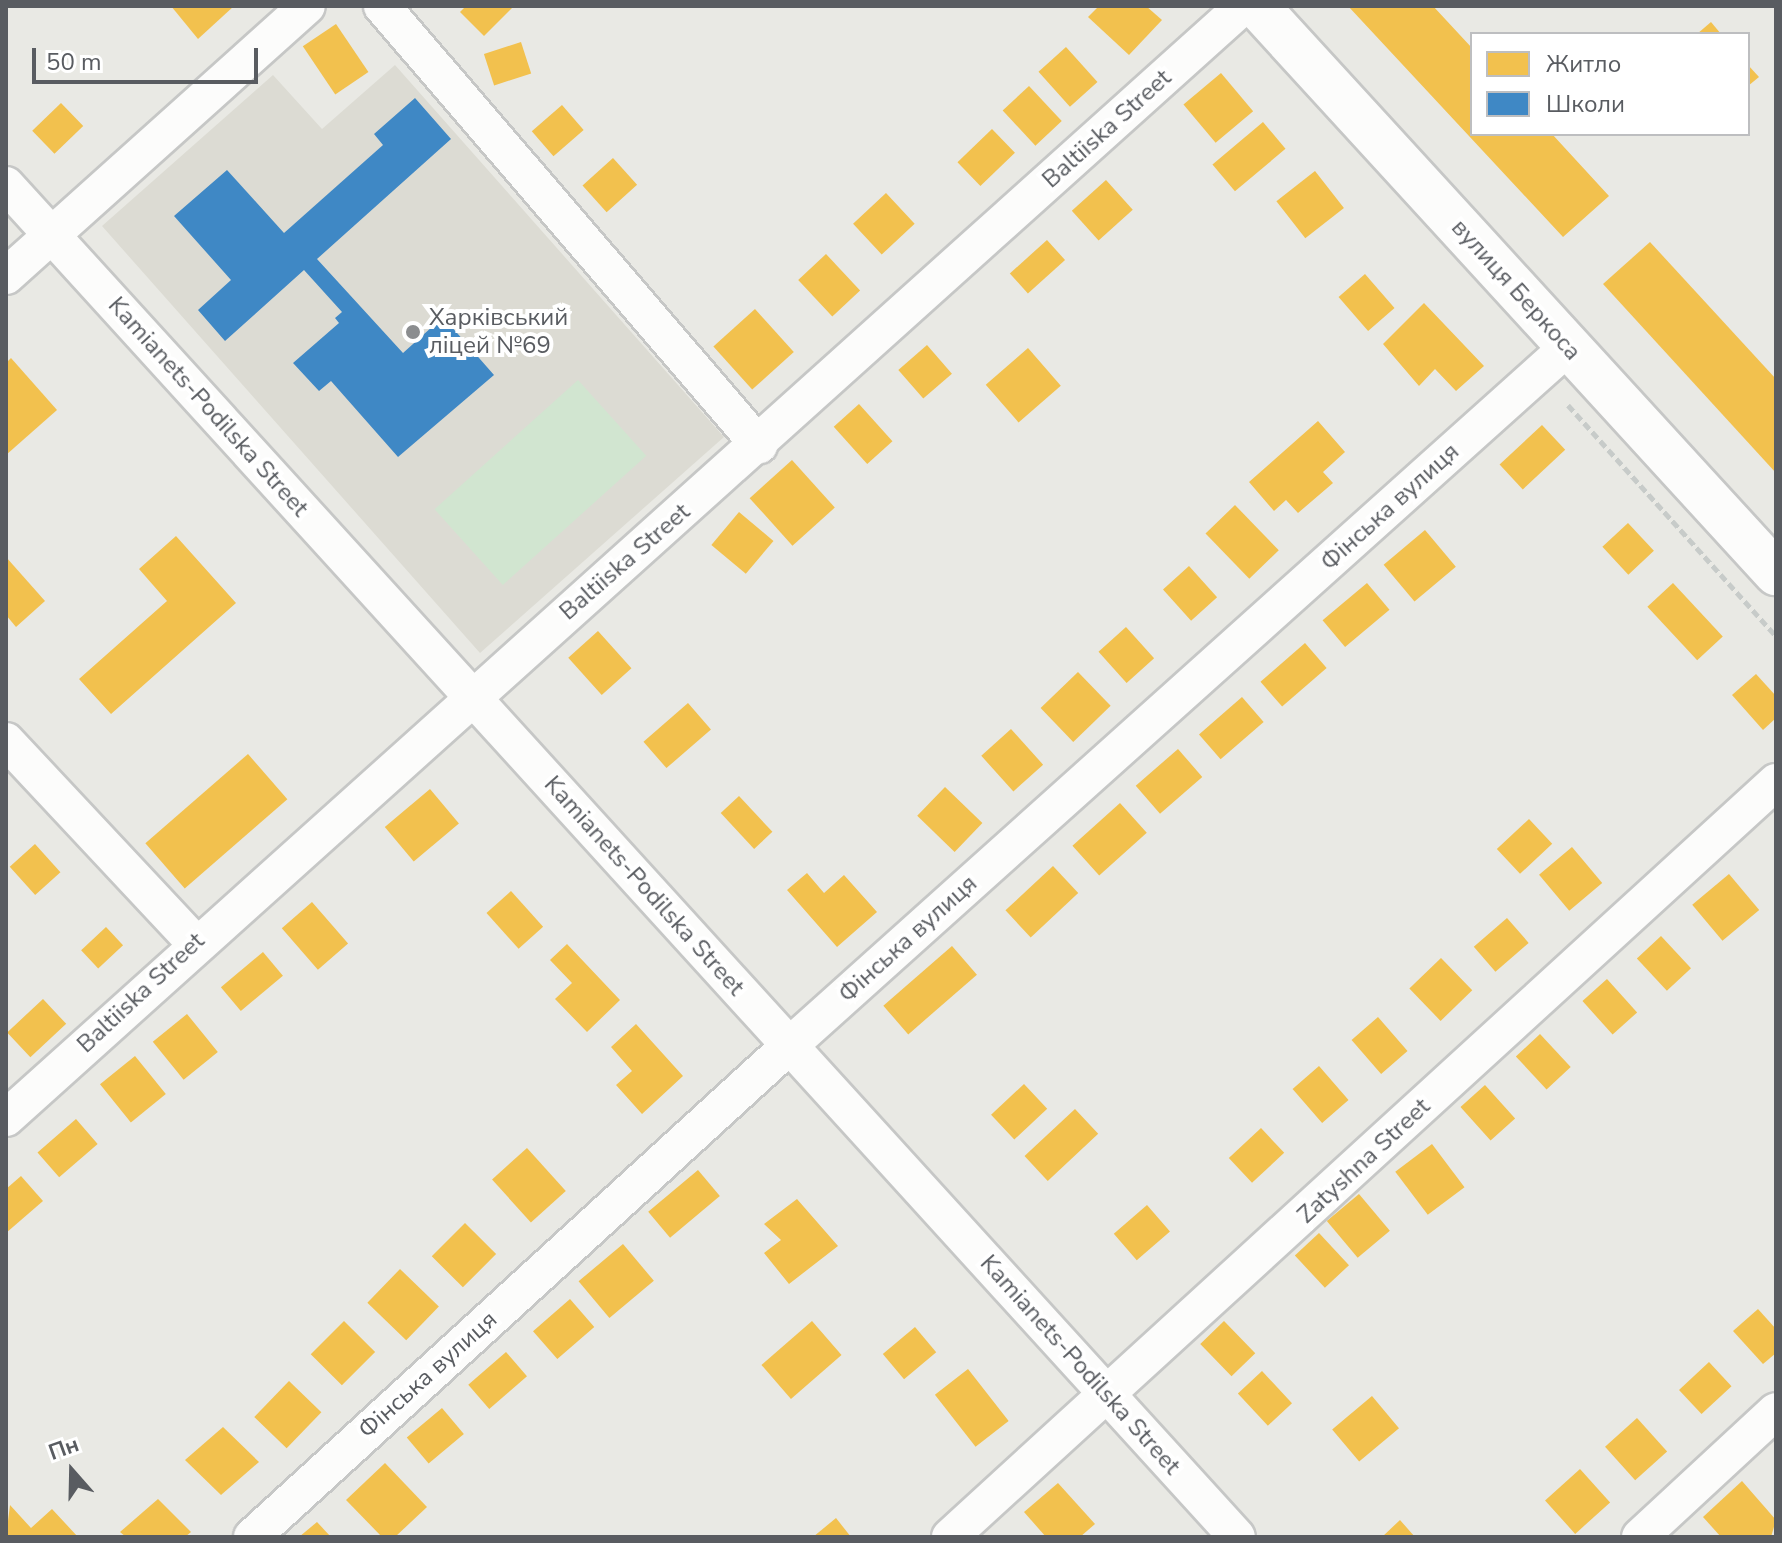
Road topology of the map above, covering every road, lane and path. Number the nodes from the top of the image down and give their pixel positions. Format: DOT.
graph roads {
  1 [pos="307,6"];
  2 [pos="382,6"];
  3 [pos="1243,6"];
  4 [pos="1257,6"];
  5 [pos="6,185"];
  6 [pos="51,235"];
  7 [pos="6,276"];
  8 [pos="1568,347"];
  9 [pos="759,445"];
  10 [pos="1776,573"];
  11 [pos="471,696"];
  12 [pos="6,741"];
  13 [pos="1776,782"];
  14 [pos="195,943"];
  15 [pos="789,1046"];
  16 [pos="6,1118"];
  17 [pos="1108,1397"];
  18 [pos="1776,1411"];
  19 [pos="252,1537"];
  20 [pos="950,1537"];
  21 [pos="1237,1537"];
  22 [pos="1640,1537"];
  1 -- 6 [label="street"];
  2 -- 9 [label="street"];
  3 -- 9 [label="street, Baltiiska Street"];
  4 -- 8 [label="street, вулиця Беркоса"];
  5 -- 6 [label="street, Kamianets-Podilska Street"];
  6 -- 7 [label="street"];
  6 -- 11 [label="street, Kamianets-Podilska Street"];
  8 -- 10 [label="street, вулиця Беркоса"];
  8 -- 15 [label="street, Фінська вулиця"];
  9 -- 11 [label="street, Baltiiska Street"];
  11 -- 14 [label="street, Baltiiska Street"];
  11 -- 15 [label="street, Kamianets-Podilska Street"];
  12 -- 14 [label="street"];
  13 -- 17 [label="street, Zatyshna Street"];
  14 -- 16 [label="street, Baltiiska Street"];
  15 -- 17 [label="street, Kamianets-Podilska Street"];
  15 -- 19 [label="street, Фінська вулиця"];
  17 -- 20 [label="street, Zatyshna Street"];
  17 -- 21 [label="street, Kamianets-Podilska Street"];
  18 -- 22 [label="street"];
}
